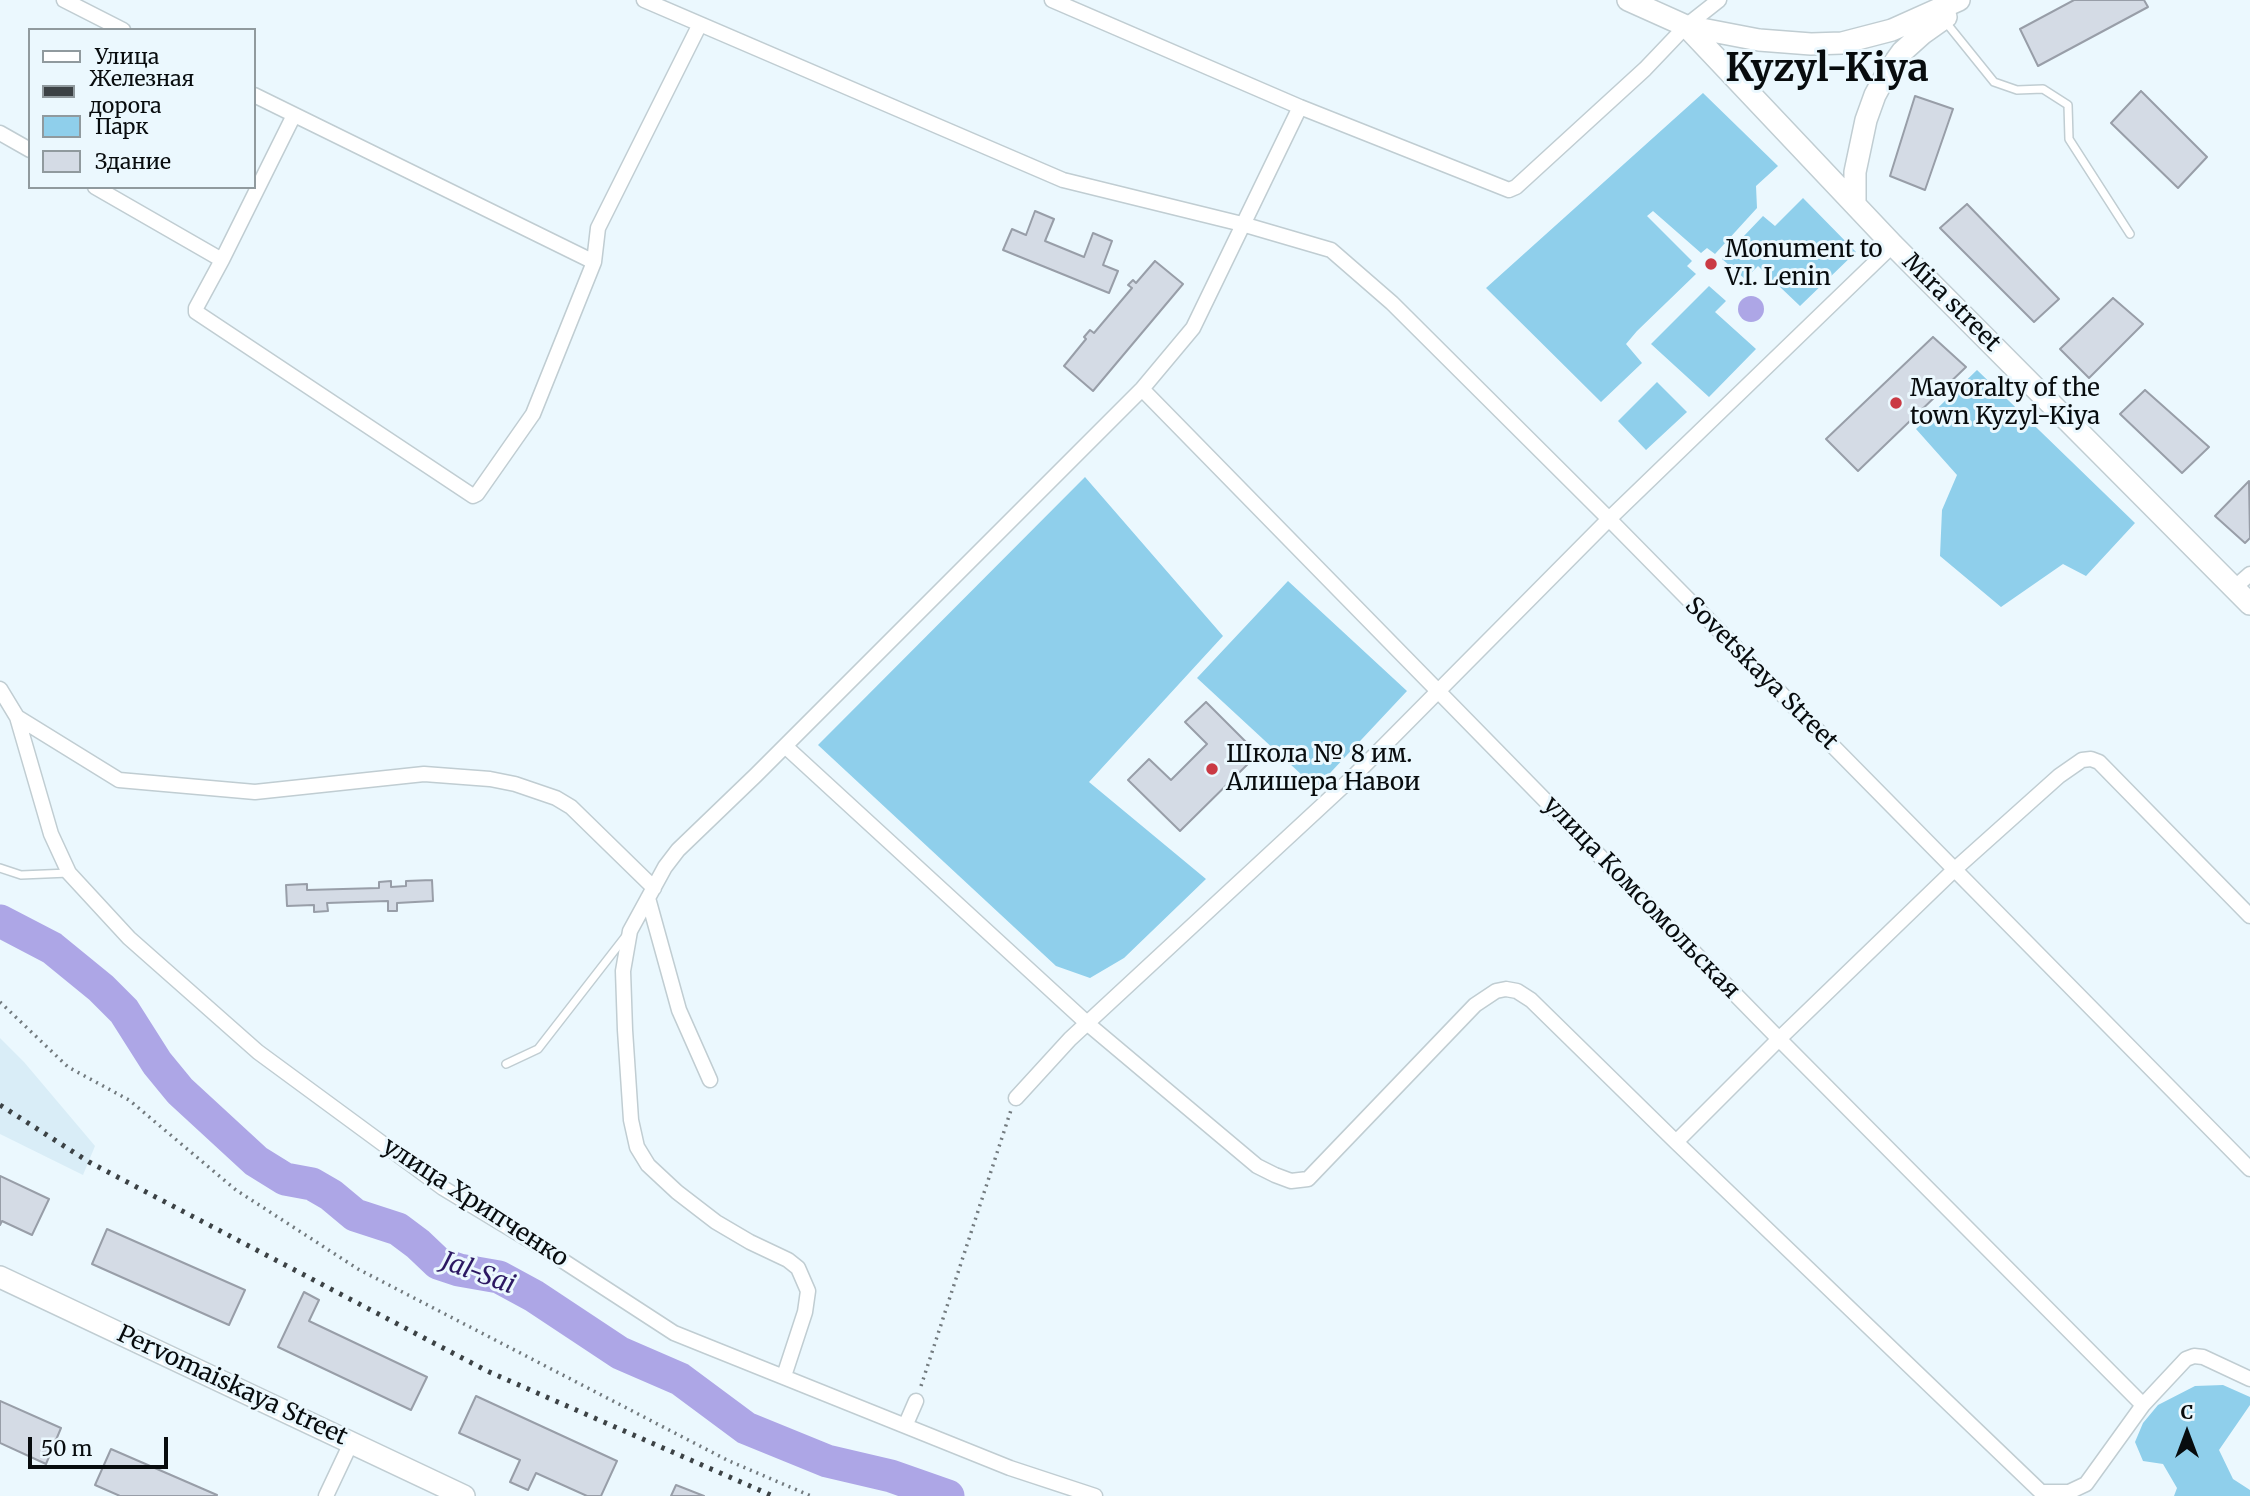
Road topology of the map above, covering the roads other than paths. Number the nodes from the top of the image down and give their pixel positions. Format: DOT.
graph roads {
  1 [pos="64,0"];
  2 [pos="644,0"];
  3 [pos="1052,0"];
  4 [pos="1628,0"];
  5 [pos="1719,0"];
  6 [pos="1959,0"];
  7 [pos="1970,0"];
  8 [pos="1944,19"];
  9 [pos="700,24"];
  10 [pos="1686,26"];
  11 [pos="119,28"];
  12 [pos="256,96"];
  13 [pos="1300,107"];
  14 [pos="293,115"];
  15 [pos="0,133"];
  16 [pos="28,149"];
  17 [pos="98,189"];
  18 [pos="1855,203"];
  19 [pos="1242,225"];
  20 [pos="2130,234"];
  21 [pos="1893,245"];
  22 [pos="222,260"];
  23 [pos="594,262"];
  24 [pos="1142,389"];
  25 [pos="1609,519"];
  26 [pos="2242,581"];
  27 [pos="2250,604"];
  28 [pos="0,689"];
  29 [pos="1438,692"];
  30 [pos="17,717"];
  31 [pos="785,746"];
  32 [pos="0,868"];
  33 [pos="1954,870"];
  34 [pos="69,873"];
  35 [pos="651,893"];
  36 [pos="2250,916"];
  37 [pos="630,931"];
  38 [pos="1088,1024"];
  39 [pos="1779,1039"];
  40 [pos="506,1064"];
  41 [pos="710,1080"];
  42 [pos="1016,1097"];
  43 [pos="1676,1142"];
  44 [pos="2250,1169"];
  45 [pos="0,1277"];
  46 [pos="784,1376"];
  47 [pos="2250,1379"];
  48 [pos="916,1401"];
  49 [pos="2143,1405"];
  50 [pos="906,1424"];
  51 [pos="351,1443"];
  52 [pos="326,1496"];
  53 [pos="464,1496"];
  54 [pos="1095,1496"];
  1 -- 11 [label="street"];
  2 -- 9 [label="street, Sovetskaya Street"];
  3 -- 13 [label="street"];
  4 -- 10 [label="main road"];
  5 -- 10 [label="street"];
  6 -- 10 [label="main road"];
  7 -- 8 [label="main road"];
  8 -- 18 [label="main road"];
  8 -- 20 [label="lane"];
  9 -- 19 [label="street, Sovetskaya Street"];
  9 -- 23 [label="street"];
  10 -- 13 [label="street"];
  10 -- 18 [label="main road, Mira street"];
  12 -- 14 [label="street"];
  13 -- 19 [label="street"];
  14 -- 22 [label="street"];
  14 -- 23 [label="street"];
  15 -- 16 [label="street"];
  17 -- 22 [label="street"];
  18 -- 21 [label="main road, Mira street"];
  19 -- 24 [label="street"];
  19 -- 25 [label="street, Sovetskaya Street"];
  21 -- 25 [label="street"];
  21 -- 26 [label="main road, Mira street"];
  22 -- 23 [label="street"];
  24 -- 29 [label="street, улица Комсомольская"];
  24 -- 31 [label="street"];
  25 -- 29 [label="street"];
  25 -- 33 [label="street, Sovetskaya Street"];
  26 -- 27 [label="main road, Mira street"];
  28 -- 30 [label="street"];
  29 -- 38 [label="street"];
  29 -- 39 [label="street, улица Комсомольская"];
  30 -- 34 [label="street, улица Хрипченко"];
  30 -- 35 [label="street"];
  31 -- 35 [label="street"];
  31 -- 38 [label="street"];
  32 -- 34 [label="lane"];
  33 -- 36 [label="street"];
  33 -- 39 [label="street"];
  33 -- 44 [label="street, Sovetskaya Street"];
  34 -- 46 [label="street, улица Хрипченко"];
  35 -- 37 [label="street"];
  35 -- 41 [label="street"];
  37 -- 40 [label="lane"];
  37 -- 46 [label="street"];
  38 -- 42 [label="street"];
  38 -- 43 [label="street"];
  39 -- 43 [label="street"];
  39 -- 49 [label="street, улица Комсомольская"];
  43 -- 49 [label="street"];
  45 -- 51 [label="main road, Pervomaiskaya Street"];
  46 -- 50 [label="street, улица Хрипченко"];
  47 -- 49 [label="street"];
  48 -- 50 [label="street"];
  50 -- 54 [label="street, улица Хрипченко"];
  51 -- 52 [label="street"];
  51 -- 53 [label="main road, Pervomaiskaya Street"];
}
